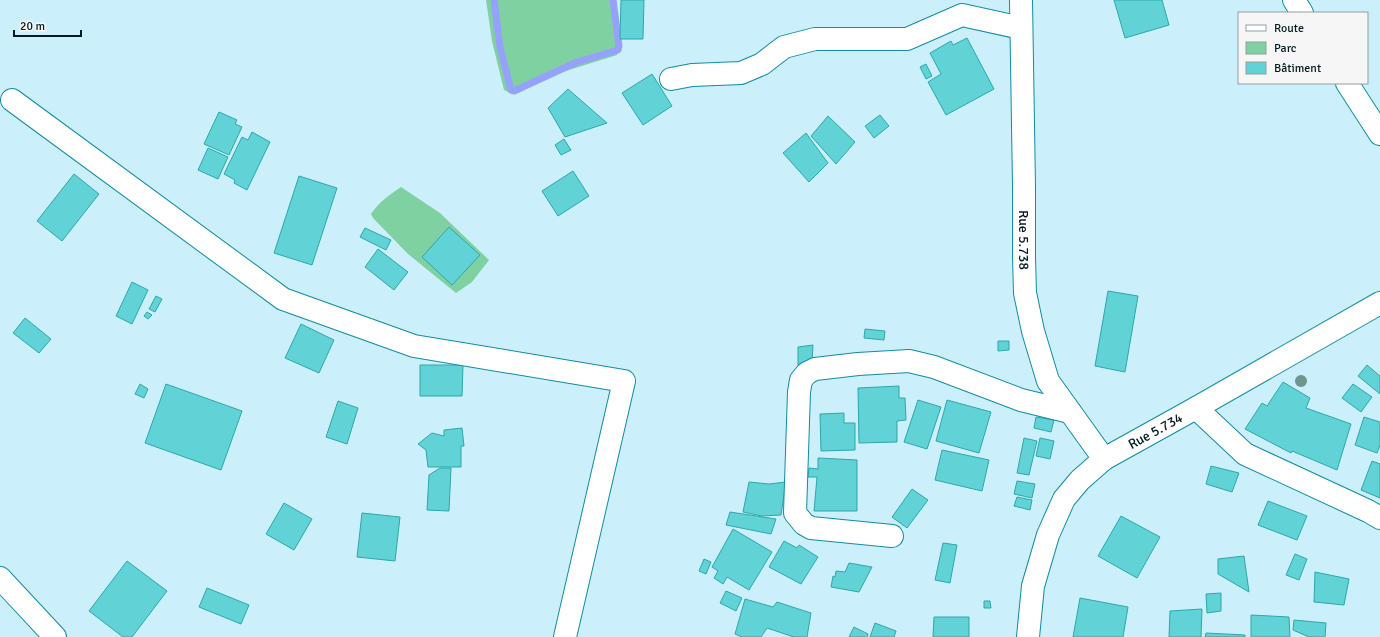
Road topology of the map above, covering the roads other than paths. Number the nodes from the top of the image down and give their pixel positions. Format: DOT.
graph roads {
  1 [pos="1021,0"];
  2 [pos="1294,0"];
  3 [pos="1301,12"];
  4 [pos="1021,28"];
  5 [pos="671,79"];
  6 [pos="1348,84"];
  7 [pos="12,100"];
  8 [pos="1380,134"];
  9 [pos="1380,303"];
  10 [pos="1196,408"];
  11 [pos="1070,412"];
  12 [pos="1104,459"];
  13 [pos="1380,518"];
  14 [pos="892,536"];
  15 [pos="0,578"];
  16 [pos="55,637"];
  17 [pos="565,637"];
  18 [pos="1028,637"];
  1 -- 4 [label="street, Rue 5.738"];
  2 -- 3 [label="street"];
  4 -- 5 [label="street"];
  4 -- 11 [label="street, Rue 5.738"];
  6 -- 8 [label="street"];
  7 -- 17 [label="street"];
  9 -- 10 [label="street, Rue 5.734"];
  10 -- 12 [label="street, Rue 5.734"];
  10 -- 13 [label="street"];
  11 -- 12 [label="street, Rue 5.738"];
  11 -- 14 [label="street"];
  12 -- 18 [label="street, Rue 5.734"];
  15 -- 16 [label="street"];
}
